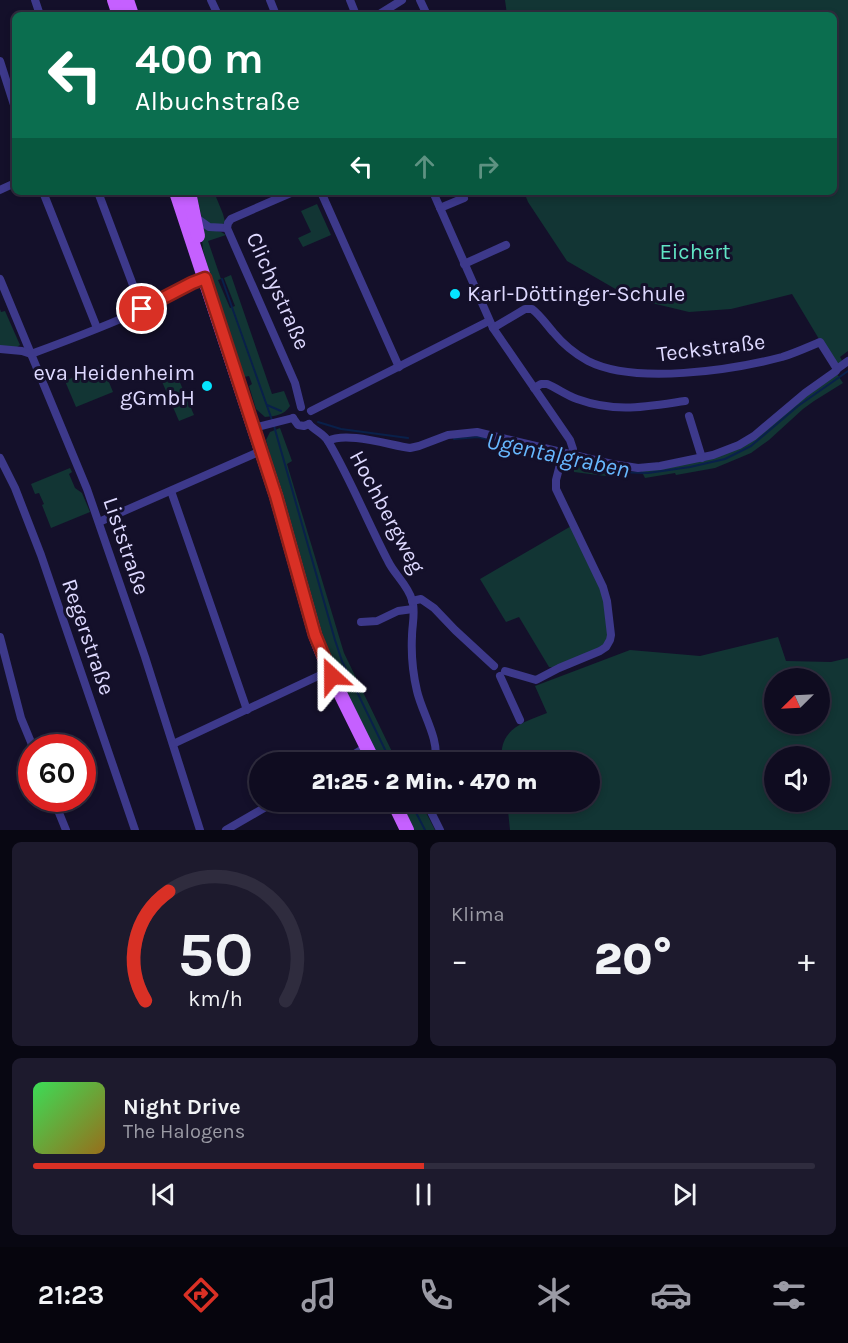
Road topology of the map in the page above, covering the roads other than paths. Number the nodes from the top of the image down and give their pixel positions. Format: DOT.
graph roads {
  1 [pos="402,0"];
  2 [pos="383,12"];
  3 [pos="0,61"];
  4 [pos="12,99"];
  5 [pos="44,195"];
  6 [pos="99,195"];
  7 [pos="177,195"];
  8 [pos="190,195"];
  9 [pos="285,195"];
  10 [pos="322,195"];
  11 [pos="434,195"];
  12 [pos="464,198"];
  13 [pos="440,208"];
  14 [pos="194,216"];
  15 [pos="227,228"];
  16 [pos="506,245"];
  17 [pos="464,264"];
  18 [pos="204,274"];
  19 [pos="0,279"];
  20 [pos="142,309"];
  21 [pos="491,325"];
  22 [pos="97,328"];
  23 [pos="0,349"];
  24 [pos="31,354"];
  25 [pos="848,361"];
  26 [pos="399,367"];
  27 [pos="837,369"];
  28 [pos="534,388"];
  29 [pos="685,401"];
  30 [pos="301,407"];
  31 [pos="310,411"];
  32 [pos="689,416"];
  33 [pos="293,418"];
  34 [pos="309,423"];
  35 [pos="260,426"];
  36 [pos="328,441"];
  37 [pos="261,451"];
  38 [pos="564,457"];
  39 [pos="0,458"];
  40 [pos="702,458"];
  41 [pos="171,491"];
  42 [pos="99,522"];
  43 [pos="413,605"];
  44 [pos="361,622"];
  45 [pos="0,637"];
  46 [pos="329,671"];
  47 [pos="502,674"];
  48 [pos="247,710"];
  49 [pos="519,720"];
  50 [pos="28,734"];
  51 [pos="173,744"];
  52 [pos="366,747"];
  53 [pos="358,752"];
  54 [pos="369,752"];
  55 [pos="436,752"];
  56 [pos="59,812"];
  57 [pos="257,812"];
  58 [pos="398,812"];
  59 [pos="431,812"];
  60 [pos="66,830"];
  61 [pos="135,830"];
  62 [pos="200,830"];
  63 [pos="226,830"];
  64 [pos="407,830"];
  65 [pos="441,830"];
  1 -- 2 [label="street"];
  3 -- 4 [label="street"];
  5 -- 22 [label="street"];
  6 -- 20 [label="street"];
  7 -- 18 [label="main road"];
  8 -- 14 [label="main road"];
  9 -- 15 [label="street"];
  10 -- 26 [label="street"];
  11 -- 13 [label="street"];
  12 -- 13 [label="street"];
  13 -- 17 [label="street"];
  14 -- 15 [label="street, Clichystraße"];
  14 -- 18 [label="main road"];
  15 -- 30 [label="street, Clichystraße"];
  16 -- 17 [label="street"];
  17 -- 21 [label="street"];
  18 -- 20 [label="street"];
  18 -- 35 [label="main road"];
  19 -- 24 [label="street, Liststraße"];
  20 -- 22 [label="street"];
  21 -- 26 [label="street, Teckstraße"];
  21 -- 27 [label="street, Teckstraße"];
  21 -- 28 [label="street"];
  22 -- 24 [label="street"];
  23 -- 24 [label="street"];
  24 -- 42 [label="street, Liststraße"];
  25 -- 27 [label="street"];
  26 -- 31 [label="street, Teckstraße"];
  27 -- 40 [label="street"];
  28 -- 29 [label="street"];
  28 -- 38 [label="street"];
  30 -- 31 [label="street"];
  30 -- 33 [label="street"];
  31 -- 34 [label="street"];
  32 -- 40 [label="street"];
  33 -- 34 [label="street"];
  33 -- 35 [label="street"];
  34 -- 36 [label="street, Hochbergweg"];
  35 -- 37 [label="main road"];
  36 -- 38 [label="street"];
  36 -- 43 [label="street, Hochbergweg"];
  37 -- 41 [label="street"];
  37 -- 46 [label="main road"];
  38 -- 40 [label="street"];
  38 -- 47 [label="street"];
  39 -- 61 [label="street, Regerstraße"];
  41 -- 42 [label="street"];
  41 -- 48 [label="street"];
  42 -- 51 [label="street, Liststraße"];
  43 -- 44 [label="street"];
  43 -- 47 [label="street, Hochbergweg"];
  43 -- 55 [label="street"];
  45 -- 50 [label="street"];
  46 -- 48 [label="street"];
  46 -- 52 [label="main road"];
  47 -- 49 [label="street"];
  48 -- 51 [label="street"];
  51 -- 62 [label="street, Liststraße"];
  52 -- 53 [label="street"];
  52 -- 54 [label="main road"];
  56 -- 60 [label="street"];
  57 -- 63 [label="street"];
  58 -- 64 [label="main road"];
  59 -- 65 [label="street"];
}
